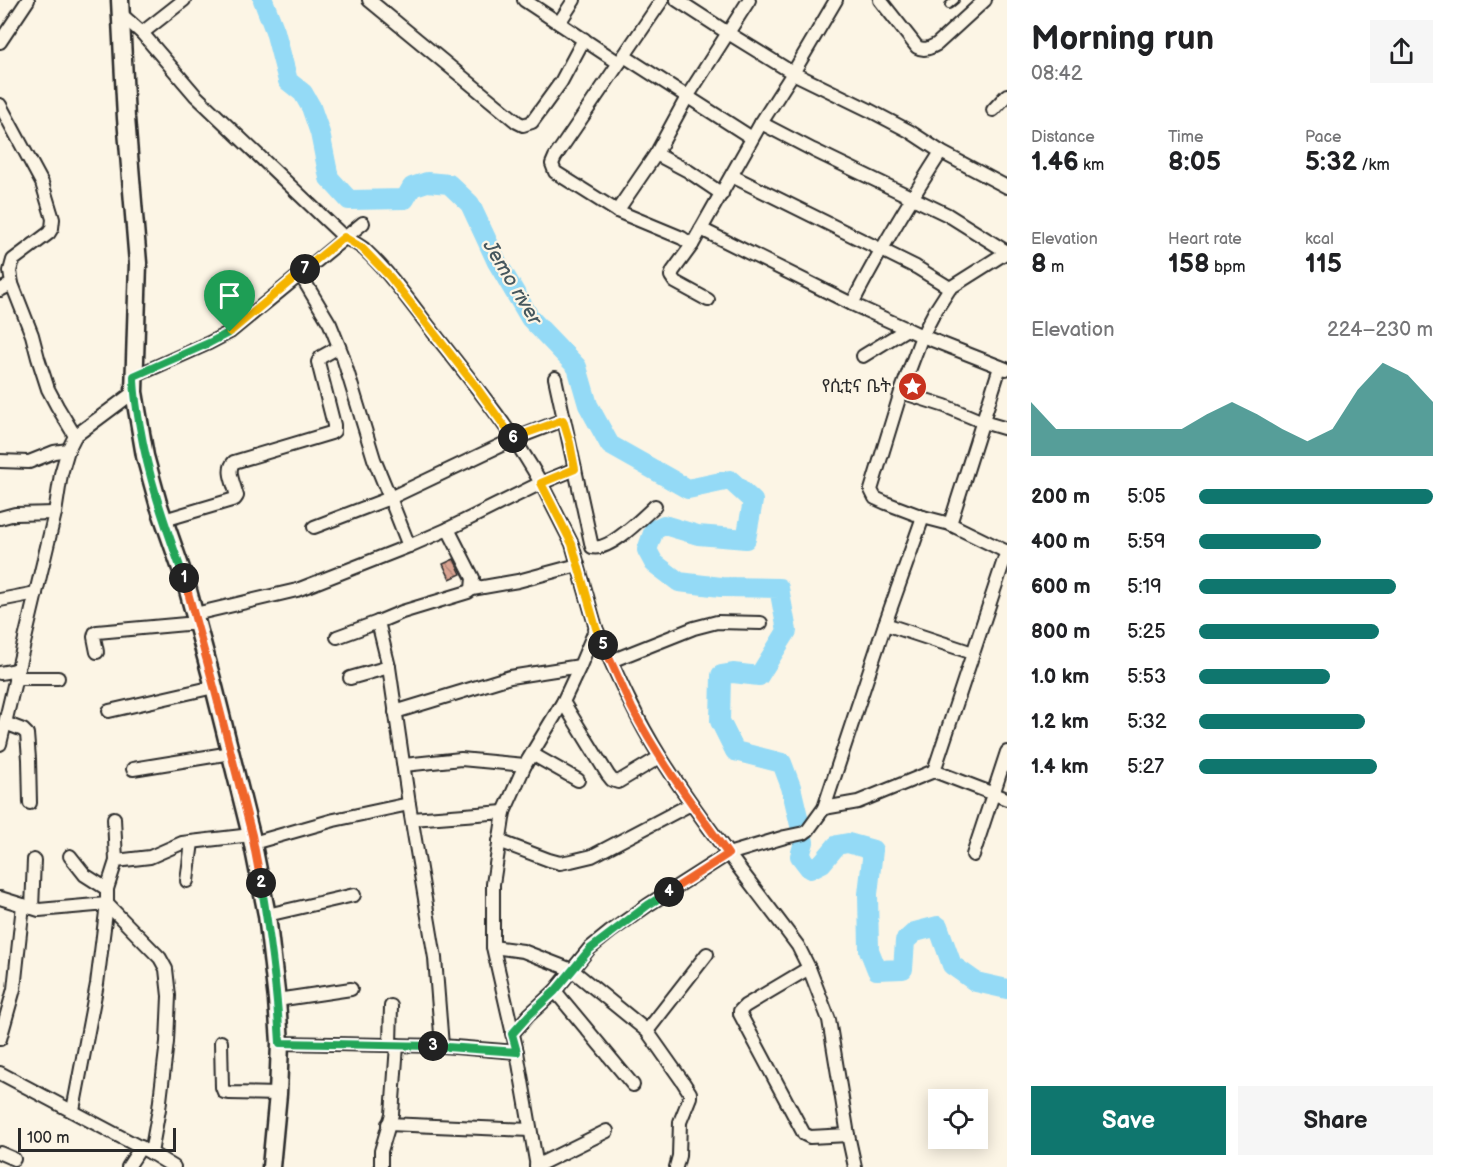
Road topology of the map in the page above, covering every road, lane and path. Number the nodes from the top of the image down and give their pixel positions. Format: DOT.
graph roads {
  1 [pos="28,0"];
  2 [pos="183,0"];
  3 [pos="369,0"];
  4 [pos="524,0"];
  5 [pos="574,0"];
  6 [pos="662,0"];
  7 [pos="677,0"];
  8 [pos="749,0"];
  9 [pos="836,0"];
  10 [pos="880,0"];
  11 [pos="955,0"];
  12 [pos="985,0"];
  13 [pos="949,5"];
  14 [pos="121,8"];
  15 [pos="559,23"];
  16 [pos="142,33"];
  17 [pos="728,33"];
  18 [pos="584,39"];
  19 [pos="0,42"];
  20 [pos="622,59"];
  21 [pos="793,73"];
  22 [pos="1007,95"];
  23 [pos="687,97"];
  24 [pos="0,105"];
  25 [pos="993,110"];
  26 [pos="761,123"];
  27 [pos="752,138"];
  28 [pos="941,152"];
  29 [pos="656,154"];
  30 [pos="732,176"];
  31 [pos="1007,187"];
  32 [pos="722,194"];
  33 [pos="911,198"];
  34 [pos="617,211"];
  35 [pos="363,223"];
  36 [pos="701,230"];
  37 [pos="344,237"];
  38 [pos="692,245"];
  39 [pos="880,250"];
  40 [pos="300,273"];
  41 [pos="12,284"];
  42 [pos="950,288"];
  43 [pos="0,290"];
  44 [pos="708,300"];
  45 [pos="852,304"];
  46 [pos="907,329"];
  47 [pos="922,336"];
  48 [pos="339,347"];
  49 [pos="862,356"];
  50 [pos="1003,368"];
  51 [pos="555,378"];
  52 [pos="134,384"];
  53 [pos="901,392"];
  54 [pos="563,420"];
  55 [pos="983,422"];
  56 [pos="1007,429"];
  57 [pos="75,436"];
  58 [pos="514,439"];
  59 [pos="68,450"];
  60 [pos="0,461"];
  61 [pos="575,469"];
  62 [pos="541,483"];
  63 [pos="390,498"];
  64 [pos="655,506"];
  65 [pos="55,513"];
  66 [pos="923,517"];
  67 [pos="0,518"];
  68 [pos="164,520"];
  69 [pos="950,524"];
  70 [pos="314,527"];
  71 [pos="448,528"];
  72 [pos="409,546"];
  73 [pos="1007,551"];
  74 [pos="578,565"];
  75 [pos="472,589"];
  76 [pos="36,593"];
  77 [pos="0,600"];
  78 [pos="196,619"];
  79 [pos="378,622"];
  80 [pos="761,623"];
  81 [pos="885,624"];
  82 [pos="596,628"];
  83 [pos="337,637"];
  84 [pos="98,652"];
  85 [pos="973,653"];
  86 [pos="611,662"];
  87 [pos="580,666"];
  88 [pos="389,667"];
  89 [pos="0,673"];
  90 [pos="16,674"];
  91 [pos="58,678"];
  92 [pos="350,678"];
  93 [pos="214,687"];
  94 [pos="563,702"];
  95 [pos="109,711"];
  96 [pos="395,712"];
  97 [pos="2,735"];
  98 [pos="1007,752"];
  99 [pos="231,753"];
  100 [pos="660,757"];
  101 [pos="529,759"];
  102 [pos="404,765"];
  103 [pos="133,769"];
  104 [pos="934,771"];
  105 [pos="578,780"];
  106 [pos="992,794"];
  107 [pos="1007,799"];
  108 [pos="30,803"];
  109 [pos="410,804"];
  110 [pos="691,804"];
  111 [pos="824,808"];
  112 [pos="504,812"];
  113 [pos="114,818"];
  114 [pos="412,819"];
  115 [pos="252,839"];
  116 [pos="500,841"];
  117 [pos="192,842"];
  118 [pos="728,854"];
  119 [pos="973,855"];
  120 [pos="70,856"];
  121 [pos="34,860"];
  122 [pos="116,861"];
  123 [pos="187,881"];
  124 [pos="107,889"];
  125 [pos="354,895"];
  126 [pos="0,898"];
  127 [pos="107,904"];
  128 [pos="28,907"];
  129 [pos="267,915"];
  130 [pos="493,947"];
  131 [pos="707,954"];
  132 [pos="809,968"];
  133 [pos="572,970"];
  134 [pos="351,988"];
  135 [pos="555,991"];
  136 [pos="278,1000"];
  137 [pos="391,1006"];
  138 [pos="647,1031"];
  139 [pos="512,1034"];
  140 [pos="0,1039"];
  141 [pos="221,1042"];
  142 [pos="280,1043"];
  143 [pos="394,1045"];
  144 [pos="441,1046"];
  145 [pos="517,1052"];
  146 [pos="0,1073"];
  147 [pos="633,1085"];
  148 [pos="278,1094"];
  149 [pos="73,1110"];
  150 [pos="388,1124"];
  151 [pos="530,1130"];
  152 [pos="607,1131"];
  153 [pos="848,1135"];
  154 [pos="146,1150"];
  155 [pos="0,1153"];
  156 [pos="14,1159"];
  157 [pos="536,1166"];
  158 [pos="128,1167"];
  159 [pos="174,1167"];
  160 [pos="271,1167"];
  161 [pos="381,1167"];
  162 [pos="676,1167"];
  163 [pos="855,1167"];
  1 -- 19 [label="street"];
  2 -- 16 [label="street"];
  3 -- 18 [label="street"];
  4 -- 15 [label="street"];
  5 -- 15 [label="street"];
  6 -- 20 [label="street"];
  7 -- 17 [label="street"];
  8 -- 17 [label="street"];
  9 -- 21 [label="street"];
  10 -- 12 [label="street"];
  11 -- 13 [label="lane"];
  14 -- 16 [label="street"];
  14 -- 52 [label="street"];
  15 -- 18 [label="street"];
  16 -- 37 [label="street"];
  17 -- 21 [label="street"];
  17 -- 23 [label="street"];
  18 -- 20 [label="street"];
  20 -- 23 [label="street"];
  20 -- 34 [label="street"];
  21 -- 26 [label="street"];
  21 -- 28 [label="street"];
  22 -- 25 [label="street"];
  23 -- 27 [label="street"];
  23 -- 29 [label="street"];
  24 -- 41 [label="street"];
  26 -- 27 [label="street"];
  26 -- 33 [label="street"];
  27 -- 30 [label="street"];
  28 -- 31 [label="street"];
  28 -- 33 [label="street"];
  29 -- 32 [label="street"];
  29 -- 34 [label="street"];
  30 -- 32 [label="street"];
  30 -- 39 [label="street"];
  32 -- 36 [label="street"];
  33 -- 39 [label="street"];
  33 -- 42 [label="street"];
  34 -- 38 [label="street"];
  35 -- 37 [label="street"];
  36 -- 38 [label="street"];
  36 -- 45 [label="street"];
  37 -- 40 [label="street"];
  37 -- 58 [label="street"];
  38 -- 44 [label="street"];
  39 -- 42 [label="street"];
  39 -- 45 [label="street"];
  40 -- 48 [label="street"];
  40 -- 52 [label="street"];
  41 -- 43 [label="street"];
  41 -- 57 [label="street"];
  42 -- 47 [label="street"];
  45 -- 46 [label="street"];
  46 -- 47 [label="street"];
  46 -- 49 [label="street"];
  47 -- 50 [label="street"];
  47 -- 53 [label="street"];
  48 -- 63 [label="street"];
  48 -- 68 [label="street"];
  50 -- 55 [label="street"];
  51 -- 54 [label="street"];
  52 -- 57 [label="street"];
  52 -- 68 [label="street"];
  53 -- 55 [label="street"];
  53 -- 66 [label="street"];
  54 -- 58 [label="street"];
  54 -- 61 [label="street"];
  55 -- 56 [label="street"];
  55 -- 69 [label="street"];
  57 -- 59 [label="street"];
  58 -- 62 [label="street"];
  58 -- 63 [label="street"];
  59 -- 60 [label="street"];
  59 -- 65 [label="street"];
  61 -- 62 [label="street"];
  61 -- 64 [label="street"];
  62 -- 71 [label="street"];
  62 -- 74 [label="street"];
  63 -- 70 [label="street"];
  63 -- 72 [label="street"];
  65 -- 67 [label="street"];
  65 -- 76 [label="street"];
  66 -- 69 [label="street"];
  66 -- 81 [label="street"];
  68 -- 78 [label="street"];
  69 -- 73 [label="street"];
  71 -- 72 [label="street"];
  71 -- 75 [label="street"];
  72 -- 78 [label="street"];
  73 -- 85 [label="street"];
  74 -- 75 [label="street"];
  74 -- 82 [label="street"];
  75 -- 79 [label="street"];
  76 -- 77 [label="street"];
  76 -- 90 [label="street"];
  78 -- 84 [label="street"];
  78 -- 93 [label="street"];
  79 -- 83 [label="street"];
  79 -- 88 [label="street"];
  80 -- 86 [label="street"];
  81 -- 85 [label="street"];
  81 -- 111 [label="street"];
  82 -- 86 [label="street"];
  82 -- 87 [label="street"];
  85 -- 104 [label="street"];
  86 -- 100 [label="street"];
  87 -- 94 [label="street"];
  87 -- 96 [label="street"];
  88 -- 92 [label="street"];
  88 -- 96 [label="street"];
  89 -- 90 [label="street"];
  90 -- 91 [label="street"];
  90 -- 97 [label="street"];
  93 -- 95 [label="street"];
  93 -- 99 [label="street"];
  94 -- 100 [label="street"];
  94 -- 101 [label="street"];
  96 -- 102 [label="street"];
  97 -- 108 [label="street"];
  98 -- 106 [label="street"];
  99 -- 103 [label="street"];
  99 -- 115 [label="street"];
  100 -- 110 [label="street"];
  101 -- 102 [label="street"];
  101 -- 105 [label="street"];
  101 -- 112 [label="street"];
  102 -- 109 [label="street"];
  104 -- 106 [label="street"];
  104 -- 111 [label="street"];
  106 -- 107 [label="street"];
  106 -- 119 [label="street"];
  109 -- 114 [label="street"];
  109 -- 115 [label="street"];
  110 -- 116 [label="street"];
  110 -- 118 [label="street"];
  111 -- 118 [label="street"];
  112 -- 114 [label="street"];
  112 -- 116 [label="street"];
  113 -- 122 [label="street"];
  114 -- 144 [label="street"];
  115 -- 117 [label="street"];
  115 -- 129 [label="street"];
  116 -- 130 [label="street"];
  117 -- 122 [label="street"];
  117 -- 123 [label="street"];
  118 -- 132 [label="street"];
  118 -- 133 [label="street"];
  120 -- 124 [label="street"];
  121 -- 128 [label="street"];
  122 -- 124 [label="street"];
  124 -- 127 [label="street"];
  125 -- 129 [label="street"];
  126 -- 128 [label="street"];
  127 -- 128 [label="street"];
  127 -- 149 [label="street"];
  127 -- 154 [label="street"];
  128 -- 140 [label="street"];
  129 -- 136 [label="street"];
  130 -- 133 [label="street"];
  130 -- 139 [label="street"];
  131 -- 138 [label="street"];
  132 -- 153 [label="street"];
  132 -- 153 [label="street"];
  133 -- 135 [label="street"];
  133 -- 138 [label="street"];
  134 -- 136 [label="street"];
  135 -- 139 [label="street"];
  135 -- 147 [label="street"];
  136 -- 142 [label="street"];
  137 -- 143 [label="street"];
  138 -- 162 [label="street"];
  139 -- 145 [label="street"];
  141 -- 148 [label="street"];
  142 -- 143 [label="street"];
  142 -- 148 [label="street"];
  143 -- 144 [label="street"];
  143 -- 150 [label="street"];
  144 -- 145 [label="street"];
  145 -- 151 [label="street"];
  146 -- 149 [label="street"];
  148 -- 160 [label="street"];
  149 -- 154 [label="street"];
  150 -- 151 [label="street"];
  150 -- 161 [label="street"];
  151 -- 157 [label="street"];
  152 -- 157 [label="street"];
  153 -- 163 [label="street"];
  154 -- 158 [label="street"];
  154 -- 159 [label="street"];
  155 -- 156 [label="street"];
}
